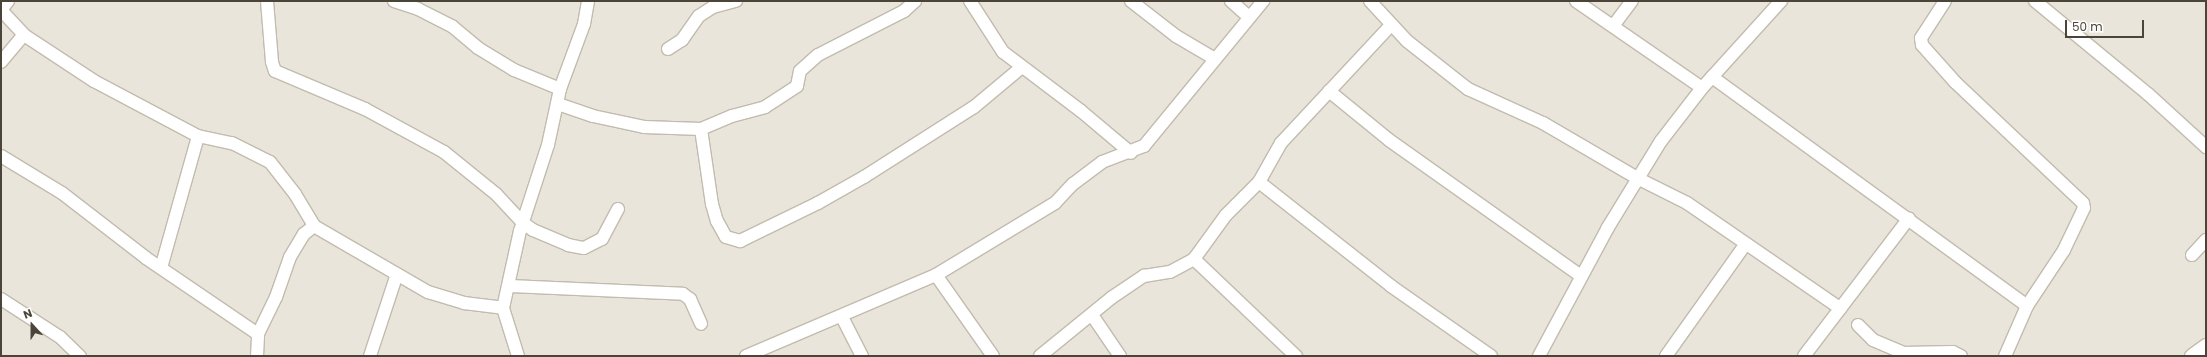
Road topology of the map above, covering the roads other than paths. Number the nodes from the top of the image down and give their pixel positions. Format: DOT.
graph roads {
  1 [pos="8,1"];
  2 [pos="267,1"];
  3 [pos="394,1"];
  4 [pos="588,1"];
  5 [pos="736,1"];
  6 [pos="915,1"];
  7 [pos="970,1"];
  8 [pos="1130,1"];
  9 [pos="1231,1"];
  10 [pos="1263,1"];
  11 [pos="1370,1"];
  12 [pos="1576,1"];
  13 [pos="1632,1"];
  14 [pos="1781,1"];
  15 [pos="1945,1"];
  16 [pos="2035,1"];
  17 [pos="1249,17"];
  18 [pos="1391,25"];
  19 [pos="1613,26"];
  20 [pos="24,35"];
  21 [pos="668,49"];
  22 [pos="1215,59"];
  23 [pos="1,62"];
  24 [pos="1022,67"];
  25 [pos="1712,77"];
  26 [pos="1702,88"];
  27 [pos="560,89"];
  28 [pos="1329,91"];
  29 [pos="558,104"];
  30 [pos="702,129"];
  31 [pos="198,136"];
  32 [pos="2206,147"];
  33 [pos="1131,153"];
  34 [pos="1,156"];
  35 [pos="1638,179"];
  36 [pos="1258,182"];
  37 [pos="618,209"];
  38 [pos="1909,218"];
  39 [pos="523,223"];
  40 [pos="314,226"];
  41 [pos="2206,240"];
  42 [pos="1745,245"];
  43 [pos="2192,255"];
  44 [pos="1194,259"];
  45 [pos="161,268"];
  46 [pos="397,274"];
  47 [pos="936,275"];
  48 [pos="1581,276"];
  49 [pos="510,286"];
  50 [pos="1,299"];
  51 [pos="2027,306"];
  52 [pos="503,308"];
  53 [pos="1840,308"];
  54 [pos="1092,315"];
  55 [pos="842,317"];
  56 [pos="701,324"];
  57 [pos="1858,325"];
  58 [pos="258,334"];
  59 [pos="2206,346"];
  60 [pos="80,356"];
  61 [pos="257,356"];
  62 [pos="370,356"];
  63 [pos="518,356"];
  64 [pos="746,356"];
  65 [pos="862,356"];
  66 [pos="993,356"];
  67 [pos="1040,356"];
  68 [pos="1120,356"];
  69 [pos="1296,356"];
  70 [pos="1491,356"];
  71 [pos="1538,356"];
  72 [pos="1666,356"];
  73 [pos="1804,356"];
  74 [pos="1961,356"];
  75 [pos="2005,356"];
  76 [pos="2192,356"];
  1 -- 20 [label="street"];
  2 -- 39 [label="street"];
  3 -- 27 [label="street"];
  4 -- 27 [label="street"];
  5 -- 21 [label="street"];
  6 -- 30 [label="street"];
  7 -- 24 [label="street"];
  8 -- 22 [label="street"];
  9 -- 17 [label="street"];
  10 -- 17 [label="street"];
  11 -- 18 [label="street"];
  12 -- 19 [label="street"];
  13 -- 19 [label="street"];
  14 -- 25 [label="street"];
  15 -- 51 [label="street"];
  16 -- 32 [label="street"];
  17 -- 22 [label="street"];
  18 -- 28 [label="street"];
  18 -- 35 [label="street"];
  19 -- 26 [label="street"];
  20 -- 23 [label="street"];
  20 -- 31 [label="street"];
  22 -- 33 [label="street"];
  24 -- 30 [label="street"];
  24 -- 33 [label="street"];
  25 -- 26 [label="street"];
  25 -- 38 [label="street"];
  26 -- 35 [label="street"];
  27 -- 29 [label="street"];
  28 -- 36 [label="street"];
  28 -- 48 [label="street"];
  29 -- 30 [label="street"];
  29 -- 39 [label="street"];
  31 -- 40 [label="street"];
  31 -- 45 [label="street"];
  33 -- 47 [label="street"];
  34 -- 45 [label="street"];
  35 -- 42 [label="street"];
  35 -- 48 [label="street"];
  36 -- 44 [label="street"];
  36 -- 70 [label="street"];
  37 -- 39 [label="street"];
  38 -- 51 [label="street"];
  38 -- 53 [label="street"];
  39 -- 49 [label="street"];
  40 -- 46 [label="street"];
  40 -- 58 [label="street"];
  41 -- 43 [label="street"];
  42 -- 53 [label="street"];
  42 -- 72 [label="street"];
  44 -- 54 [label="street"];
  44 -- 69 [label="street"];
  45 -- 58 [label="street"];
  46 -- 52 [label="street"];
  46 -- 62 [label="street"];
  47 -- 55 [label="street"];
  47 -- 66 [label="street"];
  48 -- 71 [label="street"];
  49 -- 52 [label="street"];
  49 -- 56 [label="street"];
  50 -- 60 [label="street"];
  51 -- 75 [label="street"];
  52 -- 63 [label="street"];
  53 -- 73 [label="street"];
  54 -- 67 [label="street"];
  54 -- 68 [label="street"];
  55 -- 64 [label="street"];
  55 -- 65 [label="street"];
  57 -- 74 [label="street"];
  58 -- 61 [label="street"];
  59 -- 76 [label="street"];
}
